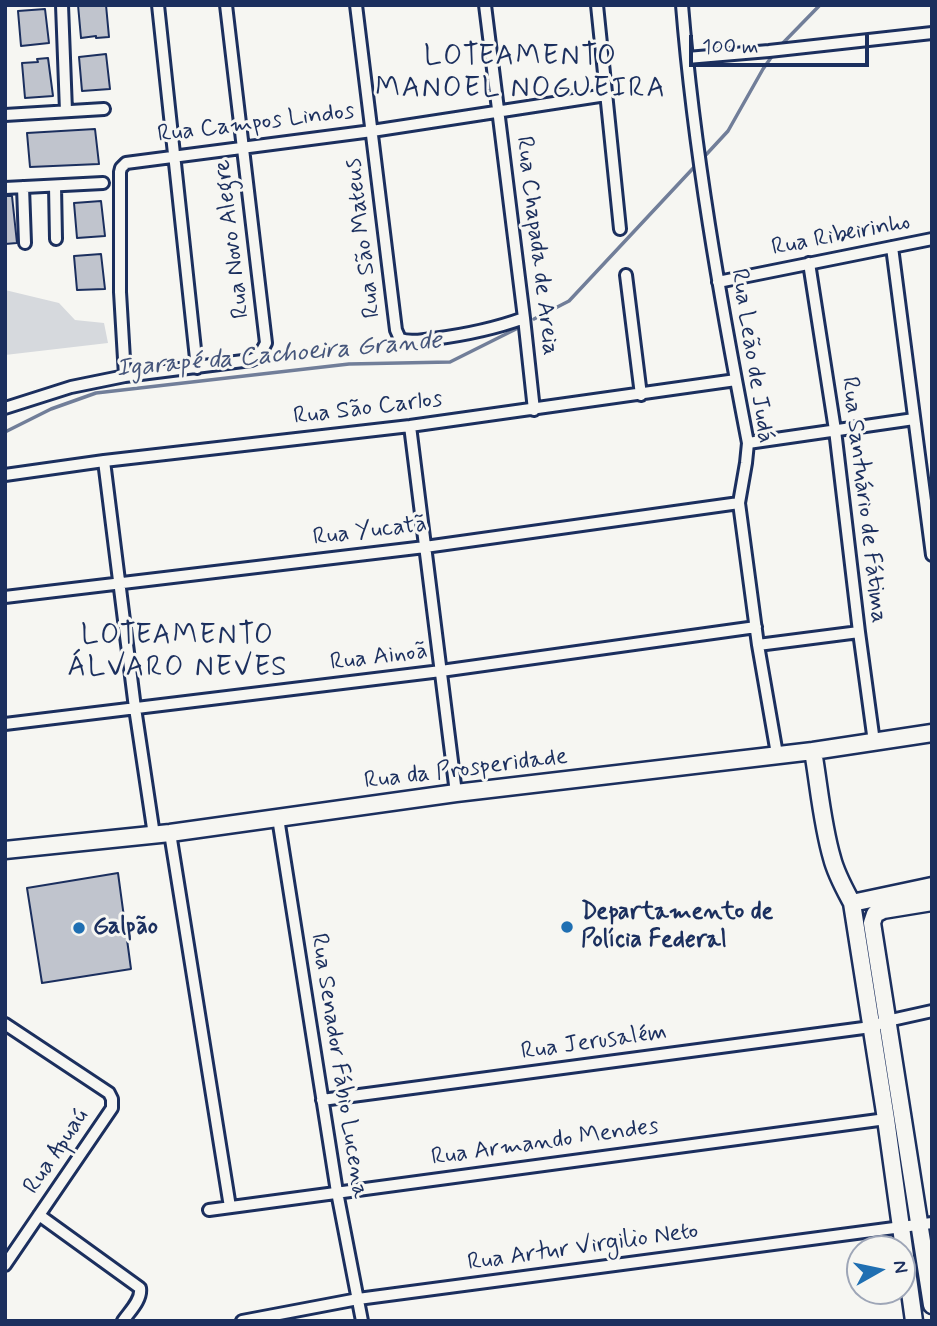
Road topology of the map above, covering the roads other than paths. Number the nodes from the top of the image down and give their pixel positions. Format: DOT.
graph roads {
  1 [pos="62,5"];
  2 [pos="158,5"];
  3 [pos="226,5"];
  4 [pos="356,5"];
  5 [pos="485,5"];
  6 [pos="597,5"];
  7 [pos="682,5"];
  8 [pos="932,33"];
  9 [pos="687,58"];
  10 [pos="606,95"];
  11 [pos="104,109"];
  12 [pos="66,111"];
  13 [pos="498,112"];
  14 [pos="5,115"];
  15 [pos="372,131"];
  16 [pos="243,148"];
  17 [pos="174,156"];
  18 [pos="103,183"];
  19 [pos="55,186"];
  20 [pos="23,187"];
  21 [pos="5,188"];
  22 [pos="620,229"];
  23 [pos="56,239"];
  24 [pos="932,239"];
  25 [pos="25,243"];
  26 [pos="892,247"];
  27 [pos="808,263"];
  28 [pos="626,275"];
  29 [pos="718,282"];
  30 [pos="524,318"];
  31 [pos="197,368"];
  32 [pos="125,376"];
  33 [pos="736,380"];
  34 [pos="640,394"];
  35 [pos="5,408"];
  36 [pos="534,410"];
  37 [pos="914,419"];
  38 [pos="410,426"];
  39 [pos="835,430"];
  40 [pos="748,443"];
  41 [pos="104,461"];
  42 [pos="926,464"];
  43 [pos="5,475"];
  44 [pos="739,503"];
  45 [pos="425,547"];
  46 [pos="932,555"];
  47 [pos="119,583"];
  48 [pos="5,597"];
  49 [pos="756,627"];
  50 [pos="859,632"];
  51 [pos="758,645"];
  52 [pos="441,671"];
  53 [pos="135,708"];
  54 [pos="5,724"];
  55 [pos="932,733"];
  56 [pos="874,742"];
  57 [pos="813,751"];
  58 [pos="777,754"];
  59 [pos="456,793"];
  60 [pos="278,818"];
  61 [pos="162,834"];
  62 [pos="5,850"];
  63 [pos="932,886"];
  64 [pos="932,902"];
  65 [pos="852,903"];
  66 [pos="932,1011"];
  67 [pos="887,1020"];
  68 [pos="871,1027"];
  69 [pos="7,1029"];
  70 [pos="322,1100"];
  71 [pos="886,1119"];
  72 [pos="337,1192"];
  73 [pos="230,1207"];
  74 [pos="209,1210"];
  75 [pos="39,1215"];
  76 [pos="926,1223"];
  77 [pos="900,1226"];
  78 [pos="5,1265"];
  79 [pos="358,1299"];
  80 [pos="932,1305"];
  81 [pos="123,1321"];
  82 [pos="242,1321"];
  83 [pos="362,1321"];
  84 [pos="914,1321"];
  1 -- 12 [label="street"];
  2 -- 17 [label="street"];
  3 -- 16 [label="street, Rua Novo Alegre"];
  4 -- 15 [label="street, Rua São Mateus"];
  5 -- 13 [label="street, Rua Chapada de Areia"];
  6 -- 10 [label="street"];
  7 -- 9 [label="street, Rua Leão de Judá"];
  8 -- 9 [label="street"];
  9 -- 29 [label="street, Rua Leão de Judá"];
  10 -- 13 [label="street, Rua Campos Lindos"];
  10 -- 22 [label="street"];
  11 -- 12 [label="street"];
  12 -- 14 [label="street"];
  13 -- 15 [label="street, Rua Campos Lindos"];
  13 -- 30 [label="street, Rua Chapada de Areia"];
  15 -- 16 [label="street, Rua Campos Lindos"];
  15 -- 30 [label="street, Rua São Mateus"];
  16 -- 17 [label="street, Rua Campos Lindos"];
  16 -- 31 [label="street, Rua Novo Alegre"];
  17 -- 31 [label="street"];
  17 -- 32 [label="street, Rua Campos Lindos"];
  18 -- 19 [label="street"];
  19 -- 20 [label="street"];
  19 -- 23 [label="street"];
  20 -- 21 [label="street"];
  20 -- 25 [label="street"];
  24 -- 26 [label="street, Rua Ribeirinho"];
  26 -- 27 [label="street, Rua Ribeirinho"];
  26 -- 37 [label="street"];
  27 -- 29 [label="street, Rua Ribeirinho"];
  27 -- 39 [label="street, Rua Santuário de Fátima"];
  28 -- 34 [label="street"];
  29 -- 33 [label="street, Rua Leão de Judá"];
  30 -- 36 [label="street, Rua Chapada de Areia"];
  31 -- 32 [label="street"];
  32 -- 35 [label="street"];
  33 -- 34 [label="street, Rua São Carlos"];
  33 -- 40 [label="street, Rua Leão de Judá"];
  34 -- 36 [label="street, Rua São Carlos"];
  36 -- 38 [label="street, Rua São Carlos"];
  37 -- 39 [label="street"];
  37 -- 42 [label="street"];
  38 -- 41 [label="street, Rua São Carlos"];
  38 -- 45 [label="street"];
  39 -- 40 [label="street"];
  39 -- 50 [label="street, Rua Santuário de Fátima"];
  40 -- 44 [label="street, Rua Leão de Judá"];
  41 -- 43 [label="street, Rua São Carlos"];
  41 -- 47 [label="street"];
  42 -- 46 [label="street"];
  44 -- 45 [label="street, Rua Yucatã"];
  44 -- 49 [label="street, Rua Leão de Judá"];
  45 -- 47 [label="street, Rua Yucatã"];
  45 -- 52 [label="street"];
  47 -- 48 [label="street, Rua Yucatã"];
  47 -- 53 [label="street"];
  49 -- 51 [label="street, Rua Leão de Judá"];
  49 -- 52 [label="street, Rua Ainoã"];
  50 -- 51 [label="street"];
  50 -- 56 [label="street, Rua Santuário de Fátima"];
  51 -- 58 [label="street, Rua Leão de Judá"];
  52 -- 53 [label="street, Rua Ainoã"];
  52 -- 59 [label="street"];
  53 -- 54 [label="street, Rua Ainoã"];
  53 -- 61 [label="street"];
  55 -- 56 [label="street, Rua da Prosperidade"];
  56 -- 57 [label="street, Rua da Prosperidade"];
  57 -- 58 [label="street, Rua da Prosperidade"];
  57 -- 65 [label="street"];
  58 -- 59 [label="street, Rua da Prosperidade"];
  59 -- 60 [label="street, Rua da Prosperidade"];
  60 -- 61 [label="street, Rua da Prosperidade"];
  60 -- 70 [label="street, Rua Senador Fábio Lucena"];
  61 -- 62 [label="street, Rua da Prosperidade"];
  61 -- 73 [label="street"];
  63 -- 65 [label="street"];
  64 -- 67 [label="street"];
  65 -- 68 [label="street"];
  66 -- 67 [label="street, Rua Jerusalém"];
  67 -- 68 [label="street, Rua Jerusalém"];
  67 -- 76 [label="street"];
  68 -- 70 [label="street, Rua Jerusalém"];
  68 -- 71 [label="street"];
  69 -- 75 [label="street, Rua Apuaú"];
  70 -- 72 [label="street, Rua Senador Fábio Lucena"];
  71 -- 72 [label="street, Rua Armando Mendes"];
  71 -- 77 [label="street"];
  72 -- 73 [label="street, Rua Armando Mendes"];
  72 -- 79 [label="street, Rua Senador Fábio Lucena"];
  73 -- 74 [label="street, Rua Armando Mendes"];
  75 -- 78 [label="street, Rua Apuaú"];
  75 -- 81 [label="street"];
  76 -- 77 [label="street, Rua Artur Virgilio Neto"];
  76 -- 80 [label="street"];
  77 -- 79 [label="street, Rua Artur Virgilio Neto"];
  77 -- 84 [label="street"];
  79 -- 82 [label="street, Rua Artur Virgilio Neto"];
  79 -- 83 [label="street, Rua Senador Fábio Lucena"];
}
